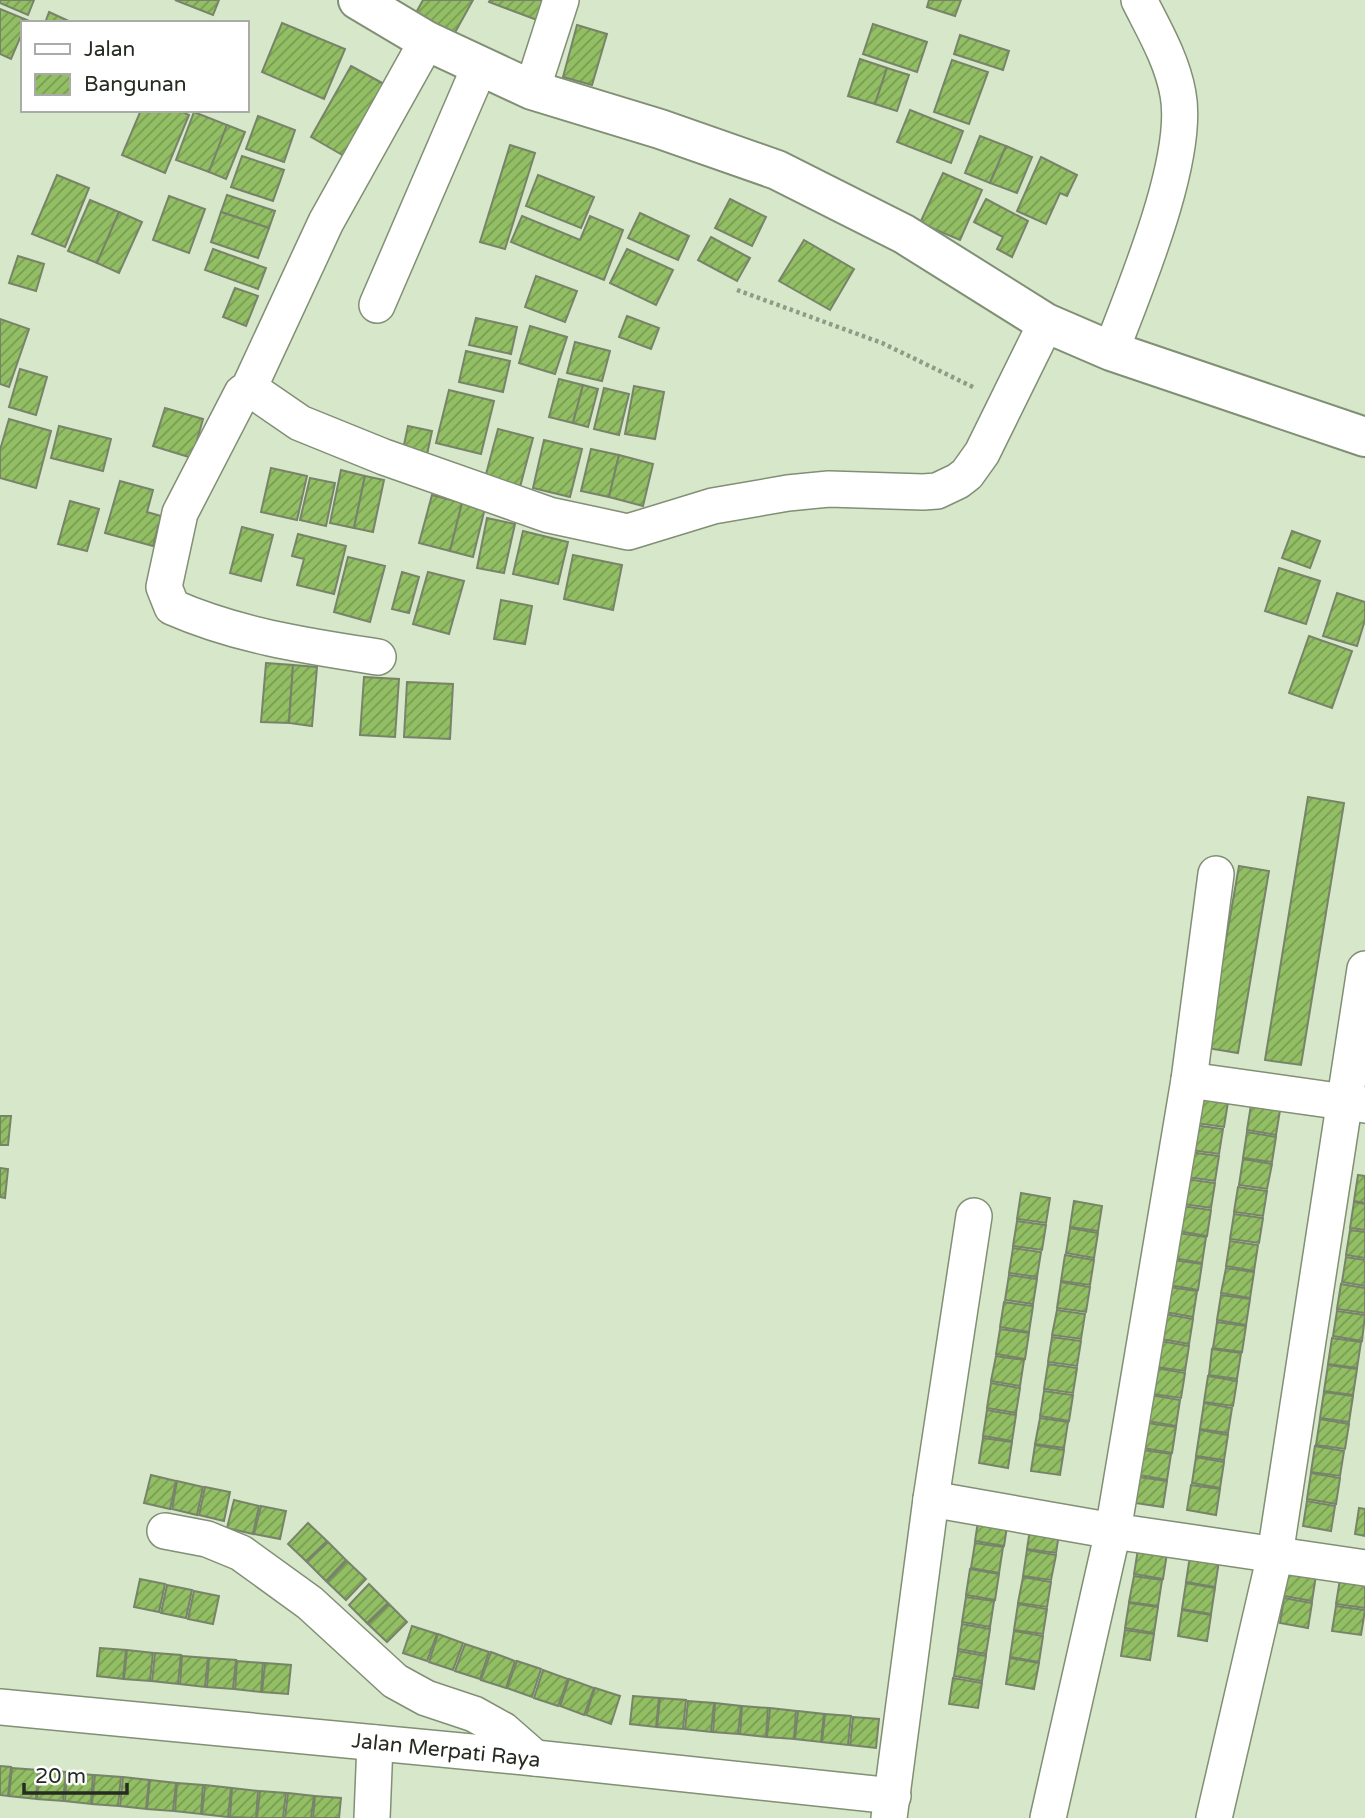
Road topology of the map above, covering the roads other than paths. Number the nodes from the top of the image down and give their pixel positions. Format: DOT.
graph roads {
  1 [pos="358,0"];
  2 [pos="561,0"];
  3 [pos="1139,0"];
  4 [pos="427,41"];
  5 [pos="480,66"];
  6 [pos="532,90"];
  7 [pos="377,305"];
  8 [pos="1046,323"];
  9 [pos="1111,351"];
  10 [pos="249,388"];
  11 [pos="1365,437"];
  12 [pos="378,657"];
  13 [pos="1216,874"];
  14 [pos="1365,970"];
  15 [pos="1189,1080"];
  16 [pos="1356,1103"];
  17 [pos="974,1216"];
  18 [pos="931,1499"];
  19 [pos="165,1531"];
  20 [pos="1113,1531"];
  21 [pos="1275,1555"];
  22 [pos="1365,1568"];
  23 [pos="0,1707"];
  24 [pos="375,1743"];
  25 [pos="535,1758"];
  26 [pos="891,1807"];
  27 [pos="372,1818"];
  28 [pos="1048,1818"];
  29 [pos="1214,1818"];
  1 -- 4 [label="street"];
  2 -- 6 [label="street"];
  3 -- 9 [label="street"];
  4 -- 5 [label="street"];
  4 -- 10 [label="street"];
  5 -- 6 [label="street"];
  5 -- 7 [label="street"];
  6 -- 8 [label="street"];
  8 -- 9 [label="street"];
  8 -- 10 [label="street"];
  9 -- 11 [label="street"];
  10 -- 12 [label="street"];
  13 -- 15 [label="street"];
  14 -- 16 [label="street"];
  15 -- 16 [label="street"];
  15 -- 20 [label="street"];
  16 -- 21 [label="street"];
  17 -- 18 [label="street"];
  18 -- 20 [label="street"];
  18 -- 26 [label="street"];
  19 -- 25 [label="street"];
  20 -- 21 [label="street"];
  20 -- 28 [label="street"];
  21 -- 22 [label="street"];
  21 -- 29 [label="street"];
  23 -- 24 [label="street, Jalan Merpati Raya"];
  24 -- 25 [label="street, Jalan Merpati Raya"];
  24 -- 27 [label="street"];
  25 -- 26 [label="street, Jalan Merpati Raya"];
}
